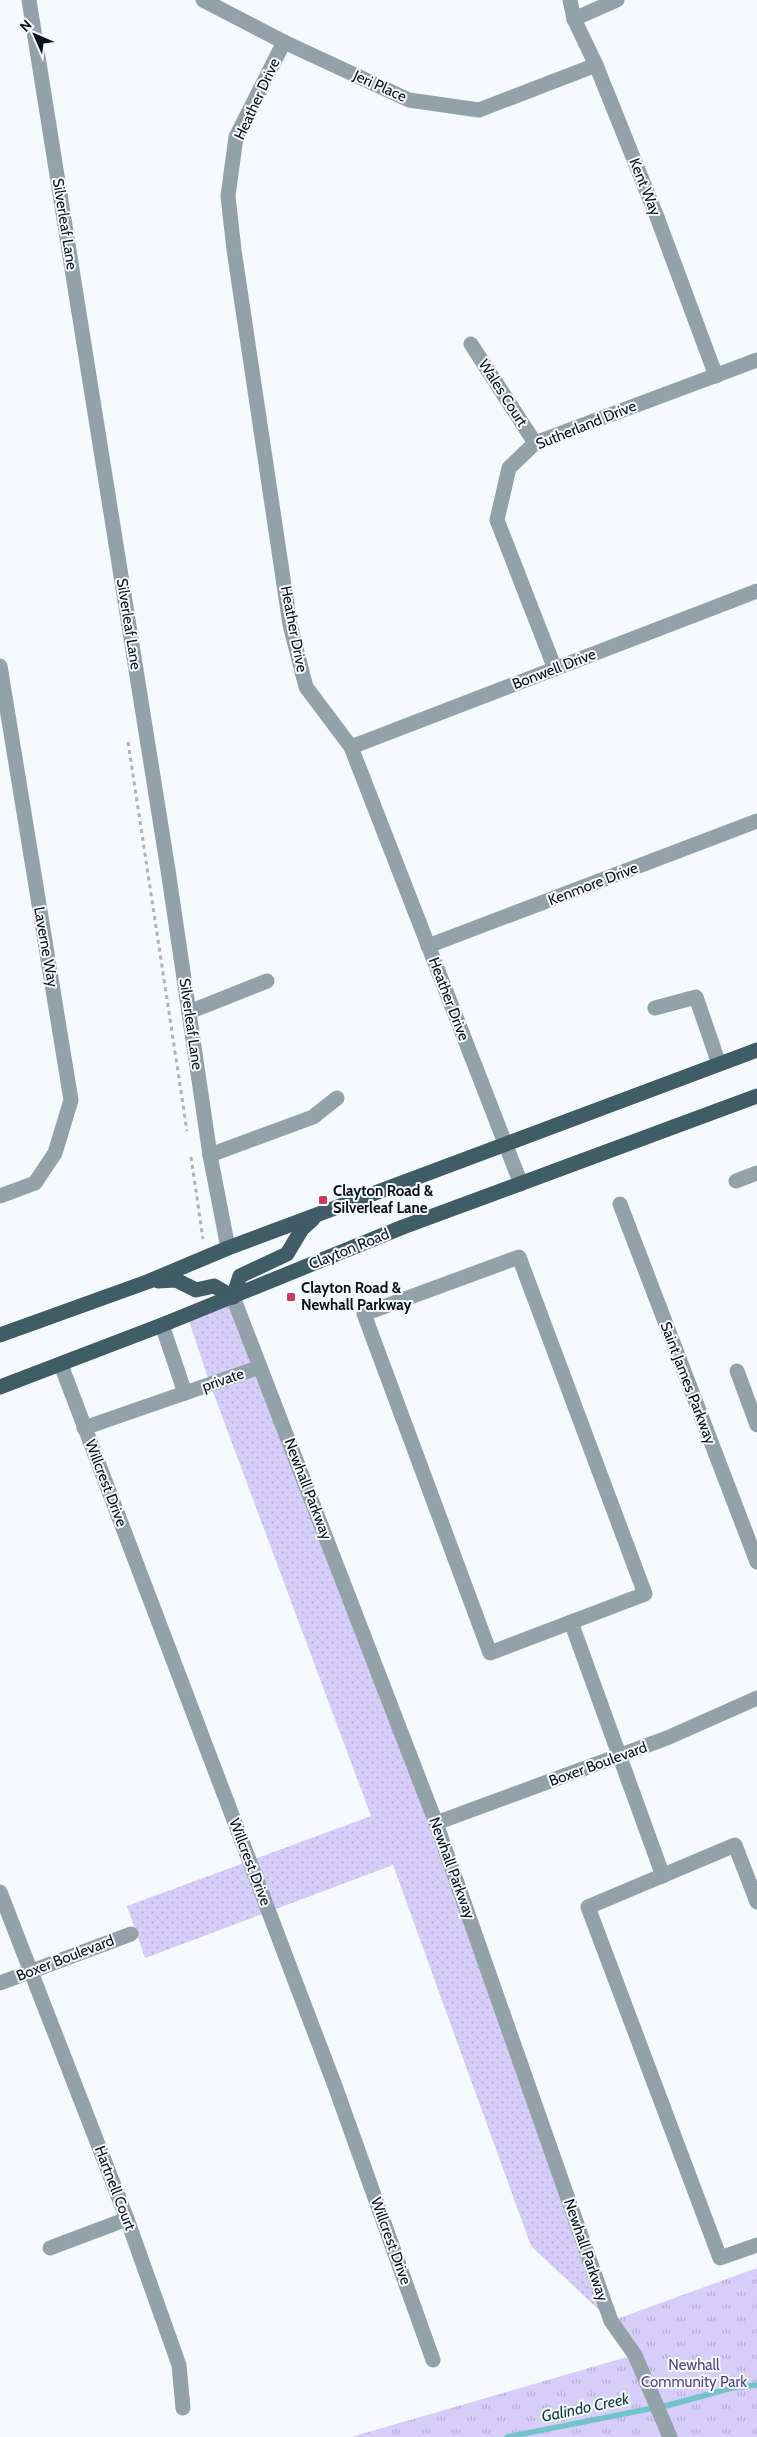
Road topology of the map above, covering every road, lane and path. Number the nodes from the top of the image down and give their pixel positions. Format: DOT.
graph roads {
  1 [pos="29,0"];
  2 [pos="203,0"];
  3 [pos="570,0"];
  4 [pos="617,0"];
  5 [pos="574,19"];
  6 [pos="284,42"];
  7 [pos="596,65"];
  8 [pos="471,344"];
  9 [pos="757,360"];
  10 [pos="716,376"];
  11 [pos="534,443"];
  12 [pos="757,592"];
  13 [pos="0,666"];
  14 [pos="555,669"];
  15 [pos="4,721"];
  16 [pos="351,747"];
  17 [pos="757,822"];
  18 [pos="428,946"];
  19 [pos="267,981"];
  20 [pos="655,1008"];
  21 [pos="189,1012"];
  22 [pos="757,1050"];
  23 [pos="719,1064"];
  24 [pos="757,1096"];
  25 [pos="337,1098"];
  26 [pos="504,1144"];
  27 [pos="210,1155"];
  28 [pos="757,1173"];
  29 [pos="736,1181"];
  30 [pos="521,1184"];
  31 [pos="0,1196"];
  32 [pos="620,1204"];
  33 [pos="318,1215"];
  34 [pos="228,1248"];
  35 [pos="147,1282"];
  36 [pos="233,1297"];
  37 [pos="162,1325"];
  38 [pos="0,1335"];
  39 [pos="61,1365"];
  40 [pos="260,1367"];
  41 [pos="737,1372"];
  42 [pos="0,1387"];
  43 [pos="185,1393"];
  44 [pos="757,1425"];
  45 [pos="84,1428"];
  46 [pos="757,1562"];
  47 [pos="571,1622"];
  48 [pos="757,1698"];
  49 [pos="620,1756"];
  50 [pos="436,1823"];
  51 [pos="663,1876"];
  52 [pos="0,1892"];
  53 [pos="757,1902"];
  54 [pos="131,1934"];
  55 [pos="32,1971"];
  56 [pos="0,1983"];
  57 [pos="127,2219"];
  58 [pos="757,2245"];
  59 [pos="50,2248"];
  60 [pos="433,2360"];
  61 [pos="183,2408"];
  62 [pos="670,2436"];
  1 -- 21 [label="street, Silverleaf Lane"];
  2 -- 6 [label="street, Jeri Place"];
  3 -- 5 [label="street, Kent Way"];
  4 -- 5 [label="street"];
  5 -- 7 [label="street, Kent Way"];
  6 -- 7 [label="street, Jeri Place"];
  6 -- 16 [label="street, Heather Drive"];
  7 -- 10 [label="street, Kent Way"];
  8 -- 11 [label="street, Wales Court"];
  9 -- 10 [label="street, Sutherland Drive"];
  10 -- 11 [label="street, Sutherland Drive"];
  11 -- 14 [label="street, Sutherland Drive"];
  12 -- 14 [label="street, Bonwell Drive"];
  13 -- 15 [label="street, Laverne Way"];
  14 -- 16 [label="street, Bonwell Drive"];
  15 -- 31 [label="street, Laverne Way"];
  16 -- 18 [label="street, Heather Drive"];
  17 -- 18 [label="street, Kenmore Drive"];
  18 -- 26 [label="street, Heather Drive"];
  19 -- 21 [label="street"];
  20 -- 23 [label="street"];
  21 -- 27 [label="street, Silverleaf Lane"];
  22 -- 23 [label="main road"];
  23 -- 26 [label="main road"];
  24 -- 30 [label="main road, Clayton Road"];
  25 -- 27 [label="street"];
  26 -- 30 [label="street, Heather Drive"];
  26 -- 33 [label="main road"];
  27 -- 34 [label="street, Silverleaf Lane"];
  28 -- 29 [label="street"];
  30 -- 36 [label="main road, Clayton Road"];
  32 -- 46 [label="street, Saint James Parkway"];
  33 -- 34 [label="main road"];
  33 -- 36 [label="main road"];
  34 -- 35 [label="main road"];
  35 -- 36 [label="main road"];
  35 -- 38 [label="main road"];
  36 -- 37 [label="main road, Clayton Road"];
  36 -- 40 [label="street, Newhall Parkway"];
  37 -- 39 [label="main road, Clayton Road"];
  37 -- 43 [label="street"];
  39 -- 42 [label="main road, Clayton Road"];
  39 -- 45 [label="street, Willcrest Drive"];
  40 -- 43 [label="street, private"];
  40 -- 50 [label="street, Newhall Parkway"];
  41 -- 44 [label="street"];
  43 -- 45 [label="street, private"];
  45 -- 60 [label="street, Willcrest Drive"];
  47 -- 47 [label="street"];
  47 -- 49 [label="street"];
  48 -- 49 [label="street, Boxer Boulevard"];
  49 -- 50 [label="street, Boxer Boulevard"];
  49 -- 51 [label="street"];
  50 -- 62 [label="street, Newhall Parkway"];
  51 -- 53 [label="street"];
  51 -- 58 [label="street"];
  52 -- 55 [label="street, Hartnell Court"];
  54 -- 55 [label="street, Boxer Boulevard"];
  55 -- 56 [label="street, Boxer Boulevard"];
  55 -- 57 [label="street, Hartnell Court"];
  57 -- 59 [label="street"];
  57 -- 61 [label="street, Hartnell Court"];
}
